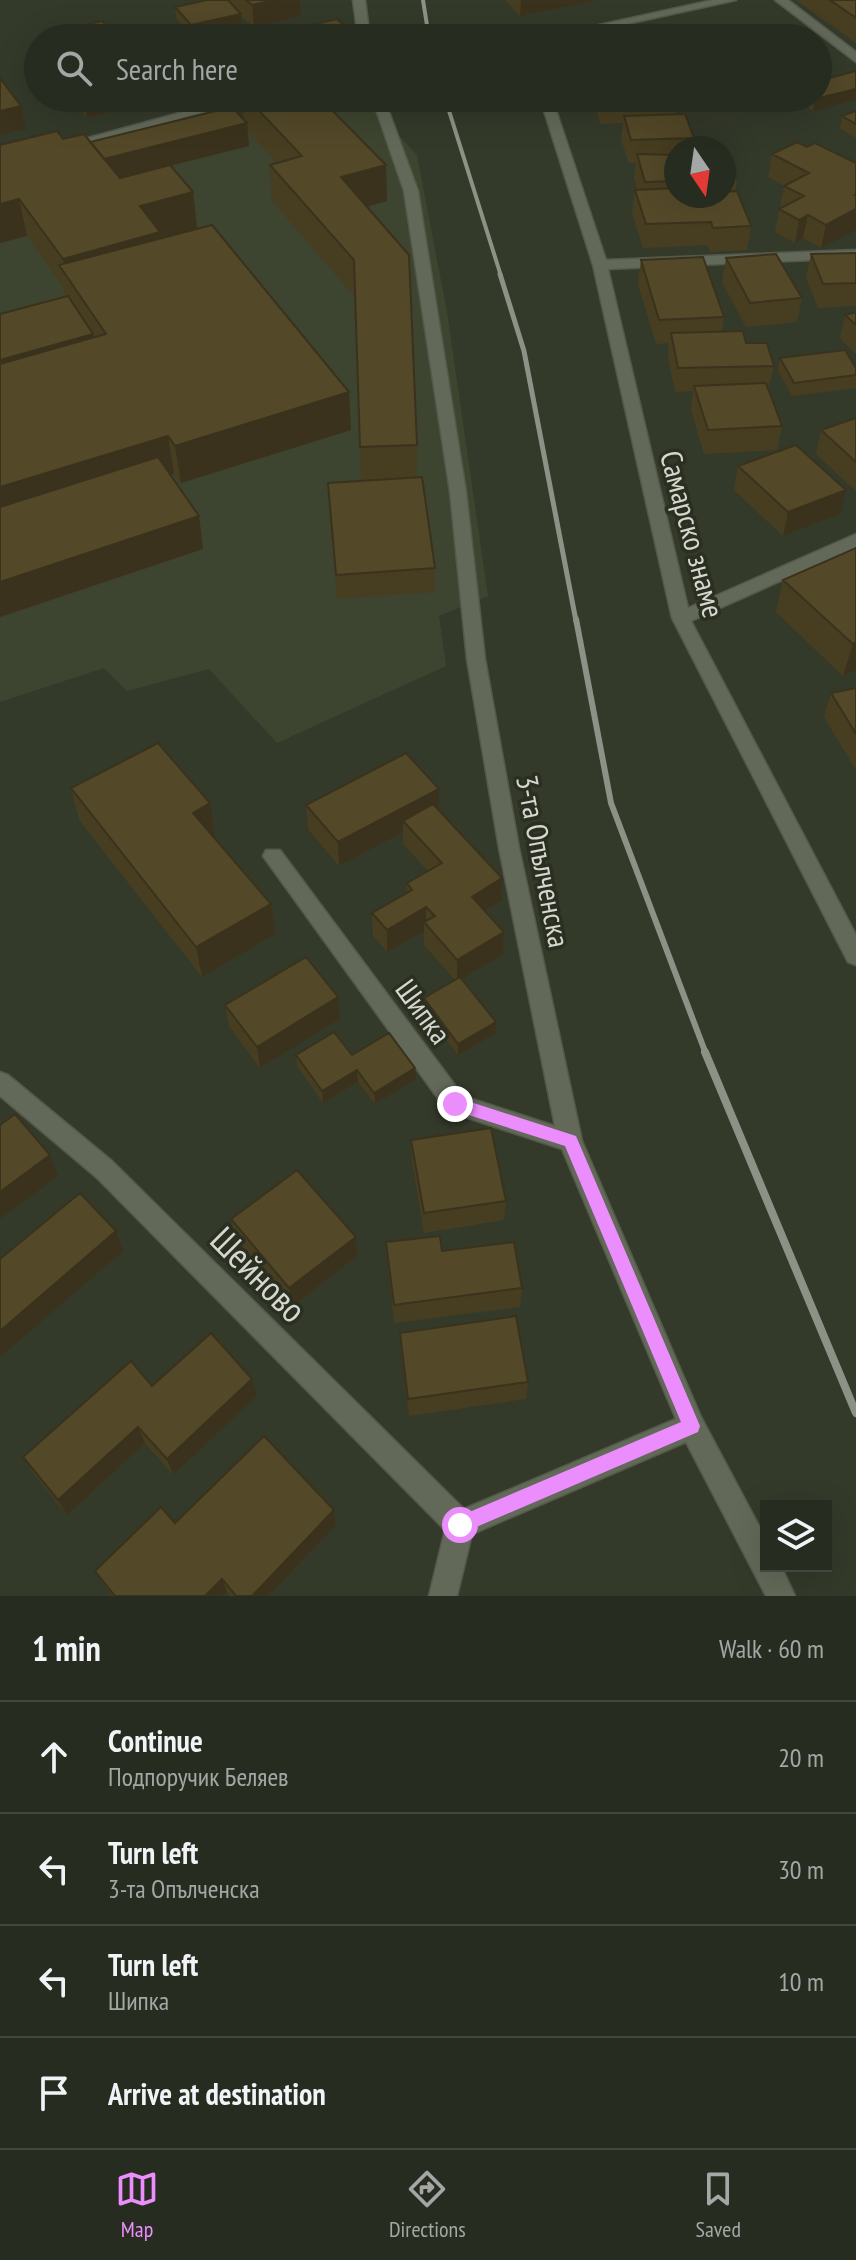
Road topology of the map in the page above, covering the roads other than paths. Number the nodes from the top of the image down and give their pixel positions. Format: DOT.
graph roads {
  1 [pos="359,0"];
  2 [pos="730,0"];
  3 [pos="781,0"];
  4 [pos="362,24"];
  5 [pos="614,24"];
  6 [pos="812,24"];
  7 [pos="832,39"];
  8 [pos="856,58"];
  9 [pos="195,112"];
  10 [pos="383,112"];
  11 [pos="551,112"];
  12 [pos="42,152"];
  13 [pos="856,254"];
  14 [pos="600,265"];
  15 [pos="856,540"];
  16 [pos="681,618"];
  17 [pos="273,856"];
  18 [pos="856,956"];
  19 [pos="0,1082"];
  20 [pos="570,1141"];
  21 [pos="692,1426"];
  22 [pos="460,1525"];
  23 [pos="443,1596"];
  24 [pos="781,1596"];
  1 -- 4 [label="street"];
  2 -- 5 [label="street"];
  3 -- 6 [label="street"];
  7 -- 8 [label="street"];
  9 -- 12 [label="street"];
  10 -- 20 [label="street, 3-та Опълченска"];
  11 -- 14 [label="street, Самарско знаме"];
  13 -- 14 [label="street"];
  14 -- 16 [label="street, Самарско знаме"];
  15 -- 16 [label="street"];
  16 -- 18 [label="street, Самарско знаме"];
  17 -- 20 [label="street, Шипка"];
  19 -- 22 [label="street, Шейново"];
  20 -- 21 [label="street, 3-та Опълченска"];
  21 -- 22 [label="street"];
  21 -- 24 [label="street, 3-та Опълченска"];
  22 -- 23 [label="street"];
}
